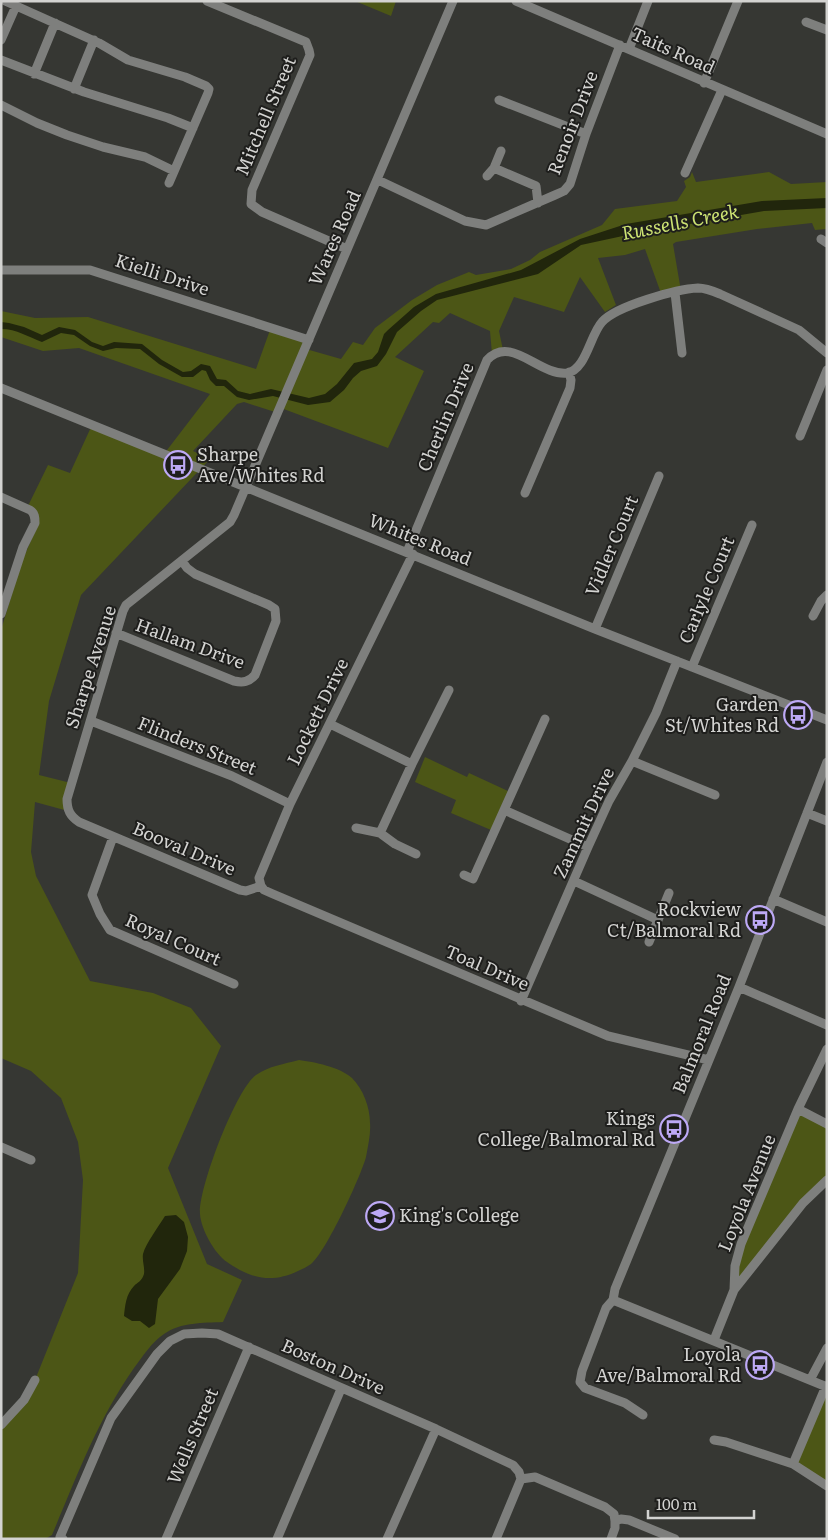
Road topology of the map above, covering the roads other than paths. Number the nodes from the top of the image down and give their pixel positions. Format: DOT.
graph roads {
  1 [pos="207,1"];
  2 [pos="453,1"];
  3 [pos="516,1"];
  4 [pos="648,1"];
  5 [pos="738,1"];
  6 [pos="12,3"];
  7 [pos="806,22"];
  8 [pos="55,23"];
  9 [pos="827,30"];
  10 [pos="1,40"];
  11 [pos="94,40"];
  12 [pos="620,45"];
  13 [pos="629,49"];
  14 [pos="1,60"];
  15 [pos="34,74"];
  16 [pos="704,82"];
  17 [pos="74,89"];
  18 [pos="722,90"];
  19 [pos="498,100"];
  20 [pos="1,105"];
  21 [pos="193,128"];
  22 [pos="586,134"];
  23 [pos="827,134"];
  24 [pos="501,151"];
  25 [pos="494,168"];
  26 [pos="174,171"];
  27 [pos="685,173"];
  28 [pos="488,176"];
  29 [pos="378,180"];
  30 [pos="169,183"];
  31 [pos="538,202"];
  32 [pos="347,249"];
  33 [pos="1,270"];
  34 [pos="675,293"];
  35 [pos="309,340"];
  36 [pos="682,353"];
  37 [pos="827,353"];
  38 [pos="827,370"];
  39 [pos="569,372"];
  40 [pos="1,388"];
  41 [pos="800,436"];
  42 [pos="659,476"];
  43 [pos="247,488"];
  44 [pos="524,493"];
  45 [pos="1,497"];
  46 [pos="752,525"];
  47 [pos="410,553"];
  48 [pos="182,561"];
  49 [pos="5,592"];
  50 [pos="827,595"];
  51 [pos="1,614"];
  52 [pos="813,616"];
  53 [pos="594,629"];
  54 [pos="116,633"];
  55 [pos="677,661"];
  56 [pos="692,667"];
  57 [pos="449,690"];
  58 [pos="545,719"];
  59 [pos="827,720"];
  60 [pos="91,721"];
  61 [pos="330,724"];
  62 [pos="632,761"];
  63 [pos="827,762"];
  64 [pos="412,764"];
  65 [pos="715,795"];
  66 [pos="290,804"];
  67 [pos="504,810"];
  68 [pos="807,813"];
  69 [pos="827,821"];
  70 [pos="356,828"];
  71 [pos="96,830"];
  72 [pos="380,833"];
  73 [pos="113,837"];
  74 [pos="588,847"];
  75 [pos="416,854"];
  76 [pos="464,875"];
  77 [pos="574,881"];
  78 [pos="261,886"];
  79 [pos="669,893"];
  80 [pos="773,899"];
  81 [pos="658,920"];
  82 [pos="827,922"];
  83 [pos="649,942"];
  84 [pos="234,984"];
  85 [pos="739,987"];
  86 [pos="521,1001"];
  87 [pos="827,1025"];
  88 [pos="827,1049"];
  89 [pos="709,1060"];
  90 [pos="798,1109"];
  91 [pos="827,1124"];
  92 [pos="1,1147"];
  93 [pos="31,1160"];
  94 [pos="827,1180"];
  95 [pos="734,1290"];
  96 [pos="614,1300"];
  97 [pos="714,1340"];
  98 [pos="250,1347"];
  99 [pos="827,1348"];
  100 [pos="35,1380"];
  101 [pos="810,1380"];
  102 [pos="826,1386"];
  103 [pos="341,1389"];
  104 [pos="644,1414"];
  105 [pos="2,1424"];
  106 [pos="436,1429"];
  107 [pos="714,1440"];
  108 [pos="793,1464"];
  109 [pos="521,1479"];
  110 [pos="827,1486"];
  111 [pos="615,1521"];
  112 [pos="61,1538"];
  113 [pos="166,1539"];
  114 [pos="277,1539"];
  115 [pos="387,1539"];
  116 [pos="496,1539"];
  117 [pos="611,1539"];
  118 [pos="675,1539"];
  1 -- 32 [label="street, Mitchell Street"];
  2 -- 29 [label="street, Wares Road"];
  3 -- 12 [label="street, Taits Road"];
  4 -- 13 [label="street"];
  5 -- 16 [label="street"];
  6 -- 8 [label="street"];
  6 -- 10 [label="street"];
  7 -- 9 [label="street"];
  8 -- 11 [label="street"];
  8 -- 15 [label="street"];
  11 -- 17 [label="street"];
  11 -- 21 [label="street"];
  12 -- 13 [label="street, Taits Road"];
  12 -- 22 [label="street, Renoir Drive"];
  13 -- 16 [label="street, Taits Road"];
  14 -- 15 [label="street"];
  15 -- 17 [label="street"];
  16 -- 18 [label="street, Taits Road"];
  17 -- 21 [label="street"];
  18 -- 23 [label="street, Taits Road"];
  18 -- 27 [label="street"];
  19 -- 22 [label="street"];
  20 -- 26 [label="street"];
  21 -- 26 [label="street"];
  22 -- 31 [label="street, Renoir Drive"];
  24 -- 25 [label="street"];
  25 -- 28 [label="street"];
  25 -- 31 [label="street"];
  26 -- 30 [label="street"];
  29 -- 31 [label="street, Renoir Drive"];
  29 -- 32 [label="street, Wares Road"];
  32 -- 35 [label="street, Wares Road"];
  33 -- 35 [label="street, Kielli Drive"];
  34 -- 36 [label="street"];
  34 -- 37 [label="street"];
  34 -- 39 [label="street"];
  35 -- 43 [label="street, Wares Road"];
  38 -- 41 [label="street"];
  39 -- 44 [label="street"];
  39 -- 47 [label="street, Cherlin Drive"];
  40 -- 43 [label="street, Whites Road"];
  42 -- 53 [label="street, Vidler Court"];
  43 -- 47 [label="street, Whites Road"];
  43 -- 48 [label="street, Sharpe Avenue"];
  45 -- 49 [label="street"];
  46 -- 56 [label="street, Carlyle Court"];
  47 -- 53 [label="street, Whites Road"];
  47 -- 61 [label="street, Lockett Drive"];
  48 -- 54 [label="street, Sharpe Avenue"];
  48 -- 54 [label="street, Hallam Drive"];
  49 -- 51 [label="street"];
  50 -- 52 [label="street"];
  53 -- 55 [label="street, Whites Road"];
  54 -- 60 [label="street, Sharpe Avenue"];
  55 -- 56 [label="street, Whites Road"];
  55 -- 62 [label="street, Zammit Drive"];
  56 -- 59 [label="street, Whites Road"];
  57 -- 64 [label="street"];
  58 -- 67 [label="street"];
  60 -- 66 [label="street, Flinders Street"];
  60 -- 71 [label="street, Sharpe Avenue"];
  61 -- 64 [label="street"];
  61 -- 66 [label="street, Lockett Drive"];
  62 -- 65 [label="street"];
  62 -- 74 [label="street, Zammit Drive"];
  63 -- 68 [label="street, Balmoral Road"];
  64 -- 72 [label="street"];
  66 -- 78 [label="street, Lockett Drive"];
  67 -- 74 [label="street"];
  67 -- 76 [label="street"];
  68 -- 69 [label="street"];
  68 -- 80 [label="street, Balmoral Road"];
  70 -- 72 [label="street"];
  71 -- 73 [label="street, Booval Drive"];
  72 -- 75 [label="street"];
  73 -- 78 [label="street, Booval Drive"];
  73 -- 84 [label="street, Royal Court"];
  74 -- 77 [label="street, Zammit Drive"];
  77 -- 81 [label="street"];
  77 -- 86 [label="street, Zammit Drive"];
  78 -- 86 [label="street, Toal Drive"];
  79 -- 81 [label="street"];
  80 -- 82 [label="street"];
  80 -- 85 [label="street, Balmoral Road"];
  81 -- 83 [label="street"];
  85 -- 87 [label="street"];
  85 -- 89 [label="street, Balmoral Road"];
  86 -- 89 [label="street, Toal Drive"];
  88 -- 90 [label="street, Loyola Avenue"];
  89 -- 96 [label="street, Balmoral Road"];
  90 -- 91 [label="street"];
  90 -- 95 [label="street, Loyola Avenue"];
  92 -- 93 [label="street"];
  94 -- 95 [label="street, Loyola Avenue"];
  95 -- 97 [label="street, Loyola Avenue"];
  96 -- 97 [label="street"];
  96 -- 104 [label="street, Balmoral Road"];
  97 -- 101 [label="street"];
  98 -- 103 [label="street, Boston Drive"];
  98 -- 112 [label="street, Boston Drive"];
  98 -- 113 [label="street, Wells Street"];
  99 -- 101 [label="street"];
  100 -- 105 [label="street"];
  101 -- 102 [label="street"];
  102 -- 108 [label="street"];
  103 -- 106 [label="street, Boston Drive"];
  103 -- 114 [label="street"];
  106 -- 109 [label="street, Boston Drive"];
  106 -- 115 [label="street"];
  107 -- 108 [label="street"];
  108 -- 110 [label="street"];
  109 -- 111 [label="street"];
  109 -- 116 [label="street"];
  111 -- 117 [label="street"];
  111 -- 118 [label="street"];
}
